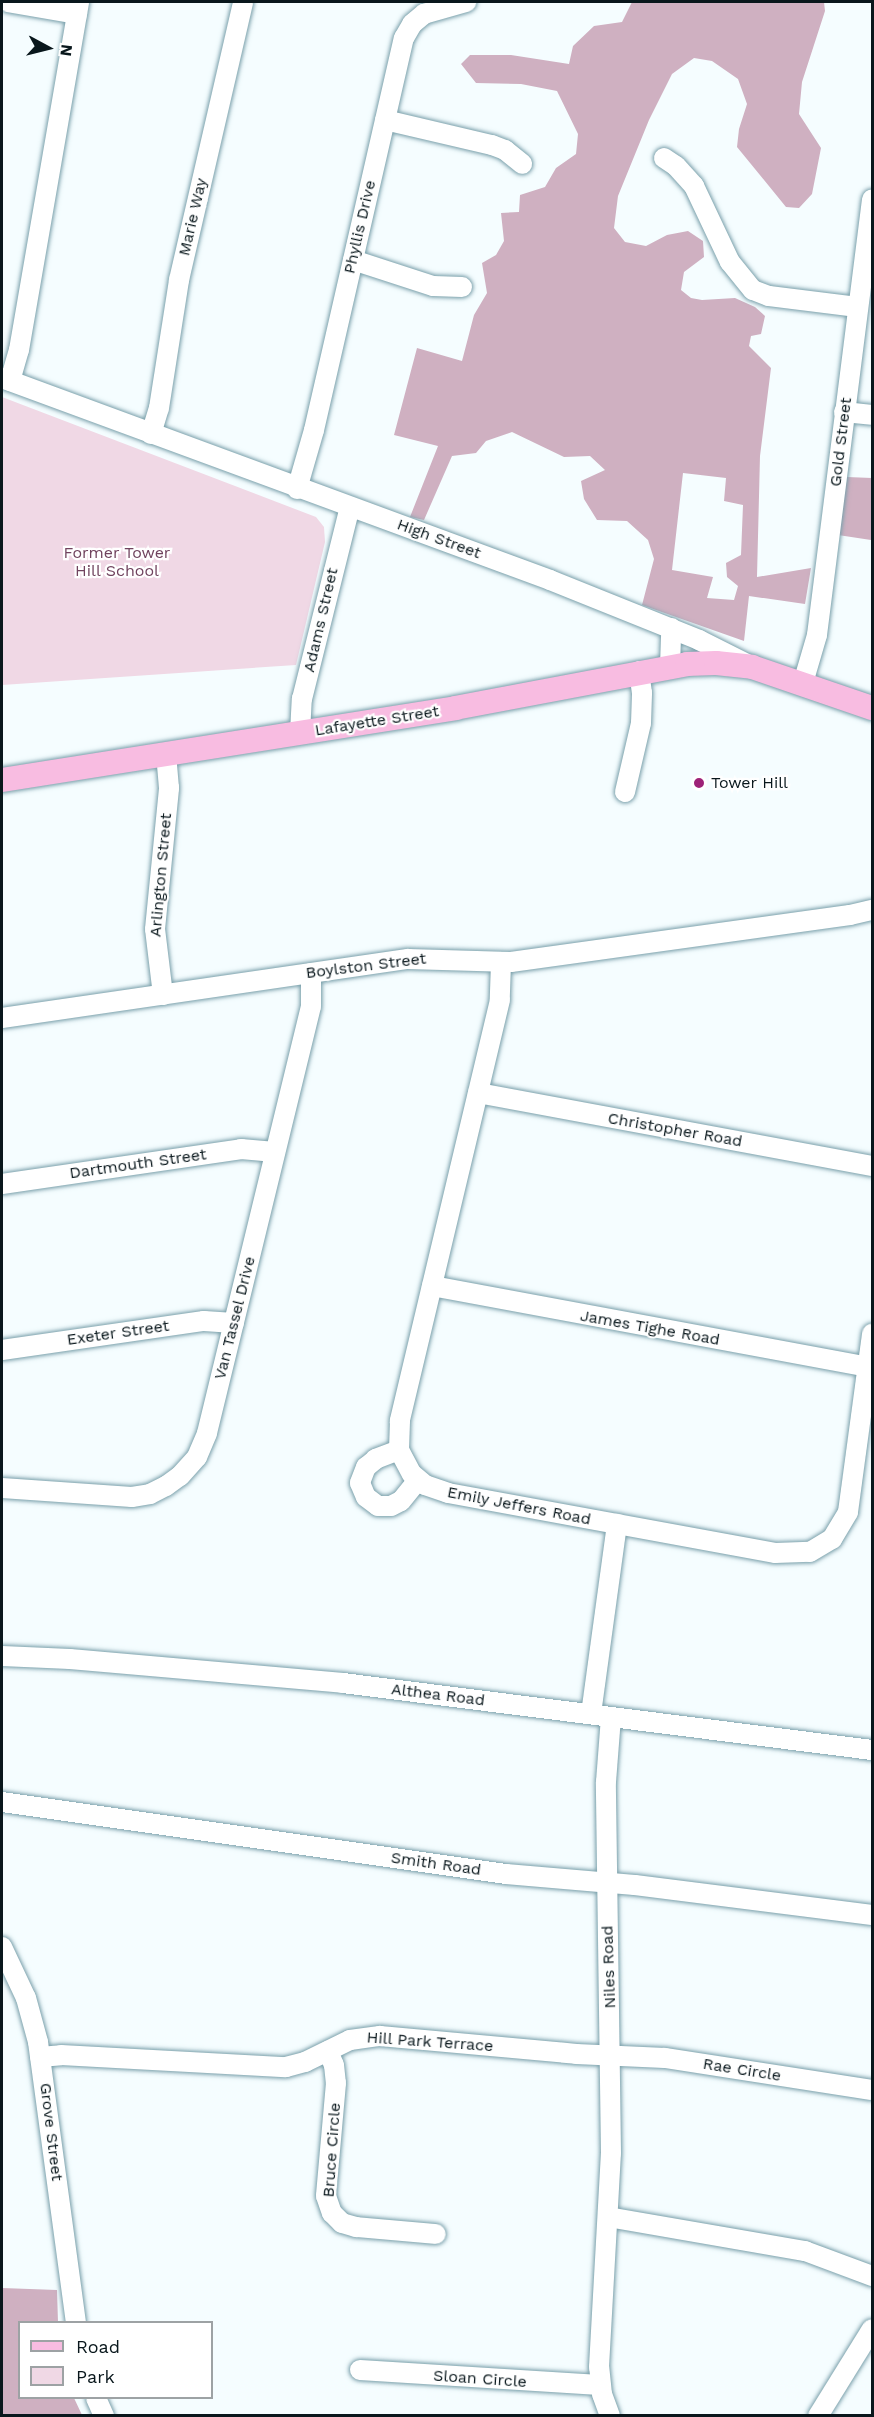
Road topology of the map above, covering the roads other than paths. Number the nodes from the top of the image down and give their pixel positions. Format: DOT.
graph roads {
  1 [pos="8,2"];
  2 [pos="243,2"];
  3 [pos="466,2"];
  4 [pos="78,8"];
  5 [pos="385,120"];
  6 [pos="664,158"];
  7 [pos="522,164"];
  8 [pos="872,206"];
  9 [pos="353,260"];
  10 [pos="462,287"];
  11 [pos="857,307"];
  12 [pos="6,380"];
  13 [pos="844,412"];
  14 [pos="873,415"];
  15 [pos="152,434"];
  16 [pos="297,489"];
  17 [pos="350,507"];
  18 [pos="671,628"];
  19 [pos="670,666"];
  20 [pos="753,667"];
  21 [pos="639,671"];
  22 [pos="803,683"];
  23 [pos="873,708"];
  24 [pos="300,734"];
  25 [pos="166,755"];
  26 [pos="2,780"];
  27 [pos="625,792"];
  28 [pos="873,910"];
  29 [pos="501,963"];
  30 [pos="311,973"];
  31 [pos="163,995"];
  32 [pos="2,1018"];
  33 [pos="477,1093"];
  34 [pos="275,1152"];
  35 [pos="873,1166"];
  36 [pos="2,1184"];
  37 [pos="432,1286"];
  38 [pos="234,1323"];
  39 [pos="873,1334"];
  40 [pos="2,1350"];
  41 [pos="868,1367"];
  42 [pos="399,1449"];
  43 [pos="418,1480"];
  44 [pos="2,1488"];
  45 [pos="617,1524"];
  46 [pos="2,1656"];
  47 [pos="591,1714"];
  48 [pos="611,1717"];
  49 [pos="873,1750"];
  50 [pos="2,1802"];
  51 [pos="606,1883"];
  52 [pos="873,1915"];
  53 [pos="2,1949"];
  54 [pos="328,2051"];
  55 [pos="610,2056"];
  56 [pos="40,2057"];
  57 [pos="873,2090"];
  58 [pos="608,2217"];
  59 [pos="436,2234"];
  60 [pos="873,2276"];
  61 [pos="76,2321"];
  62 [pos="873,2329"];
  63 [pos="360,2370"];
  64 [pos="600,2385"];
  65 [pos="97,2399"];
  66 [pos="104,2415"];
  67 [pos="610,2415"];
  68 [pos="818,2415"];
  1 -- 4 [label="street"];
  2 -- 15 [label="street, Marie Way"];
  3 -- 5 [label="street, Phyllis Drive"];
  4 -- 12 [label="street"];
  5 -- 7 [label="street"];
  5 -- 9 [label="street, Phyllis Drive"];
  6 -- 11 [label="street"];
  8 -- 11 [label="street, Gold Street"];
  9 -- 10 [label="street"];
  9 -- 16 [label="street, Phyllis Drive"];
  11 -- 13 [label="street, Gold Street"];
  12 -- 15 [label="street, High Street"];
  13 -- 14 [label="street"];
  13 -- 22 [label="street, Gold Street"];
  15 -- 16 [label="street, High Street"];
  16 -- 17 [label="street, High Street"];
  17 -- 18 [label="street, High Street"];
  17 -- 24 [label="street, Adams Street"];
  18 -- 19 [label="street"];
  18 -- 20 [label="street, High Street"];
  19 -- 20 [label="main road, Lafayette Street"];
  19 -- 21 [label="main road, Lafayette Street"];
  20 -- 22 [label="main road, High Street"];
  21 -- 24 [label="main road, Lafayette Street"];
  21 -- 27 [label="street"];
  22 -- 23 [label="main road, High Street"];
  24 -- 25 [label="main road, Lafayette Street"];
  25 -- 26 [label="main road, Lafayette Street"];
  25 -- 31 [label="street, Arlington Street"];
  28 -- 29 [label="street, Boylston Street"];
  29 -- 30 [label="street, Boylston Street"];
  29 -- 33 [label="street"];
  30 -- 31 [label="street, Boylston Street"];
  30 -- 34 [label="street, Van Tassel Drive"];
  31 -- 32 [label="street, Boylston Street"];
  33 -- 35 [label="street, Christopher Road"];
  33 -- 37 [label="street"];
  34 -- 36 [label="street, Dartmouth Street"];
  34 -- 38 [label="street, Van Tassel Drive"];
  37 -- 41 [label="street, James Tighe Road"];
  37 -- 42 [label="street"];
  38 -- 40 [label="street, Exeter Street"];
  38 -- 44 [label="street, Van Tassel Drive"];
  39 -- 41 [label="street, Emily Jeffers Road"];
  41 -- 45 [label="street, Emily Jeffers Road"];
  42 -- 43 [label="street"];
  42 -- 43 [label="street"];
  43 -- 45 [label="street, Emily Jeffers Road"];
  45 -- 47 [label="street"];
  46 -- 47 [label="street, Althea Road"];
  47 -- 48 [label="street, Althea Road"];
  48 -- 49 [label="street, Althea Road"];
  48 -- 51 [label="street, Niles Road"];
  50 -- 51 [label="street, Smith Road"];
  51 -- 52 [label="street, Smith Road"];
  51 -- 55 [label="street, Niles Road"];
  53 -- 56 [label="street, Grove Street"];
  54 -- 55 [label="street, Hill Park Terrace"];
  54 -- 56 [label="street, Hill Park Terrace"];
  54 -- 59 [label="street, Bruce Circle"];
  55 -- 57 [label="street, Rae Circle"];
  55 -- 58 [label="street, Niles Road"];
  56 -- 61 [label="street, Grove Street"];
  58 -- 60 [label="street"];
  58 -- 64 [label="street, Niles Road"];
  62 -- 68 [label="street"];
  63 -- 64 [label="street, Sloan Circle"];
  64 -- 67 [label="street, Niles Road"];
  65 -- 66 [label="street"];
}
